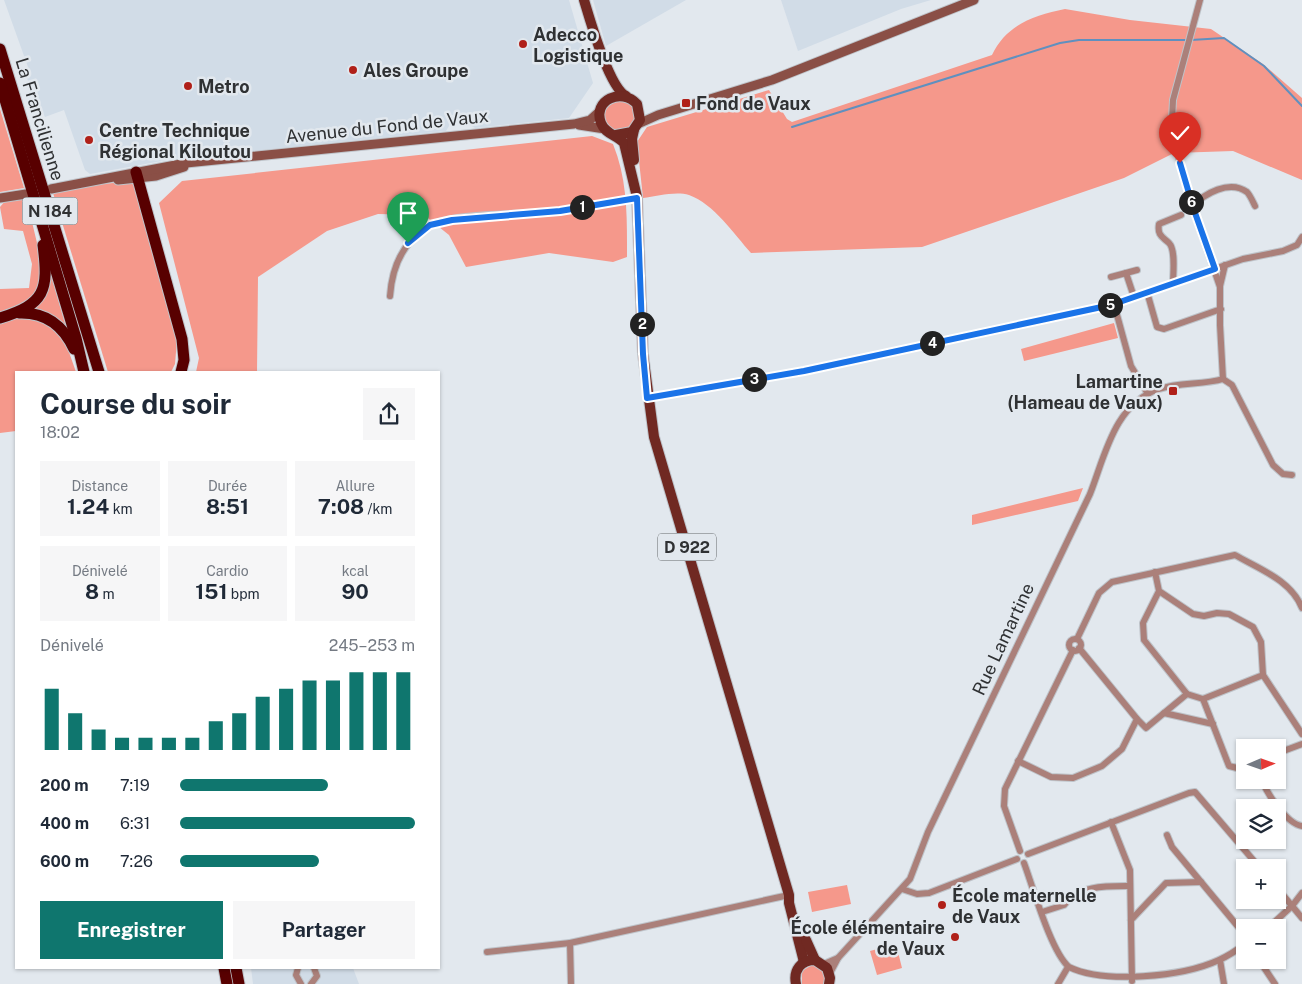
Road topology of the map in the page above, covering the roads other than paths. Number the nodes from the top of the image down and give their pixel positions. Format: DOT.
graph roads {
  1 [pos="584,0"];
  2 [pos="974,0"];
  3 [pos="1200,0"];
  4 [pos="599,46"];
  5 [pos="0,49"];
  6 [pos="0,83"];
  7 [pos="626,96"];
  8 [pos="608,99"];
  9 [pos="640,110"];
  10 [pos="600,111"];
  11 [pos="658,115"];
  12 [pos="574,124"];
  13 [pos="636,127"];
  14 [pos="605,129"];
  15 [pos="616,135"];
  16 [pos="137,175"];
  17 [pos="51,189"];
  18 [pos="26,194"];
  19 [pos="636,194"];
  20 [pos="0,198"];
  21 [pos="1192,206"];
  22 [pos="1255,206"];
  23 [pos="38,211"];
  24 [pos="1181,215"];
  25 [pos="1302,238"];
  26 [pos="1225,265"];
  27 [pos="1215,269"];
  28 [pos="1136,270"];
  29 [pos="1126,273"];
  30 [pos="1111,277"];
  31 [pos="1173,283"];
  32 [pos="1220,287"];
  33 [pos="1147,292"];
  34 [pos="390,296"];
  35 [pos="1134,297"];
  36 [pos="1114,304"];
  37 [pos="1221,309"];
  38 [pos="14,313"];
  39 [pos="83,317"];
  40 [pos="0,318"];
  41 [pos="182,339"];
  42 [pos="83,371"];
  43 [pos="98,371"];
  44 [pos="104,371"];
  45 [pos="176,371"];
  46 [pos="181,371"];
  47 [pos="1223,379"];
  48 [pos="1148,394"];
  49 [pos="647,398"];
  50 [pos="1292,475"];
  51 [pos="1155,572"];
  52 [pos="1159,591"];
  53 [pos="1302,608"];
  54 [pos="1077,640"];
  55 [pos="1076,649"];
  56 [pos="1263,675"];
  57 [pos="1188,694"];
  58 [pos="1203,699"];
  59 [pos="1164,713"];
  60 [pos="1137,719"];
  61 [pos="1213,724"];
  62 [pos="1302,734"];
  63 [pos="1302,744"];
  64 [pos="1286,750"];
  65 [pos="1018,761"];
  66 [pos="1236,768"];
  67 [pos="1266,789"];
  68 [pos="1111,822"];
  69 [pos="1302,826"];
  70 [pos="1167,835"];
  71 [pos="1020,851"];
  72 [pos="1028,854"];
  73 [pos="1017,859"];
  74 [pos="1252,859"];
  75 [pos="1024,863"];
  76 [pos="1201,882"];
  77 [pos="1130,886"];
  78 [pos="902,889"];
  79 [pos="1302,893"];
  80 [pos="789,895"];
  81 [pos="1286,899"];
  82 [pos="1292,906"];
  83 [pos="1042,912"];
  84 [pos="1302,918"];
  85 [pos="1278,919"];
  86 [pos="1131,920"];
  87 [pos="1236,924"];
  88 [pos="570,943"];
  89 [pos="1236,950"];
  90 [pos="486,952"];
  91 [pos="838,958"];
  92 [pos="1220,960"];
  93 [pos="804,962"];
  94 [pos="820,962"];
  95 [pos="1068,966"];
  96 [pos="224,969"];
  97 [pos="236,969"];
  98 [pos="298,969"];
  99 [pos="314,969"];
  100 [pos="1265,969"];
  101 [pos="1172,976"];
  102 [pos="831,980"];
  103 [pos="1132,981"];
  104 [pos="1119,983"];
  105 [pos="227,984"];
  106 [pos="239,984"];
  107 [pos="301,984"];
  108 [pos="311,984"];
  109 [pos="571,984"];
  110 [pos="796,984"];
  111 [pos="1058,984"];
  112 [pos="1173,984"];
  113 [pos="1224,984"];
  114 [pos="1275,984"];
  1 -- 4 [label="main road"];
  2 -- 11 [label="street"];
  3 -- 21 [label="street"];
  4 -- 7 [label="main road"];
  4 -- 8 [label="main road"];
  5 -- 39 [label="highway, La Francilienne / N 184"];
  6 -- 23 [label="highway, La Francilienne / N 184"];
  7 -- 8 [label="main road"];
  7 -- 9 [label="main road"];
  8 -- 10 [label="main road"];
  9 -- 11 [label="street"];
  9 -- 13 [label="main road"];
  10 -- 12 [label="street, Avenue du Fond de Vaux"];
  10 -- 14 [label="main road"];
  11 -- 13 [label="street"];
  12 -- 14 [label="street, Avenue du Fond de Vaux"];
  12 -- 16 [label="street, Avenue du Fond de Vaux"];
  13 -- 15 [label="main road"];
  13 -- 19 [label="main road, D 922"];
  14 -- 15 [label="main road"];
  15 -- 19 [label="main road, D 922"];
  16 -- 17 [label="street, Avenue du Fond de Vaux"];
  16 -- 41 [label="highway"];
  18 -- 20 [label="street"];
  19 -- 34 [label="street"];
  19 -- 49 [label="main road, D 922"];
  21 -- 22 [label="street"];
  21 -- 27 [label="street"];
  23 -- 38 [label="highway"];
  23 -- 42 [label="highway, La Francilienne / N 184"];
  24 -- 31 [label="street"];
  25 -- 26 [label="street"];
  26 -- 27 [label="street"];
  26 -- 32 [label="street"];
  27 -- 31 [label="street"];
  27 -- 32 [label="street"];
  28 -- 29 [label="street"];
  29 -- 30 [label="street"];
  29 -- 35 [label="street"];
  31 -- 33 [label="street"];
  32 -- 37 [label="street"];
  33 -- 35 [label="street"];
  33 -- 37 [label="street"];
  35 -- 36 [label="street"];
  36 -- 48 [label="street"];
  36 -- 49 [label="street"];
  37 -- 47 [label="street"];
  38 -- 40 [label="highway"];
  38 -- 42 [label="highway"];
  39 -- 43 [label="highway, La Francilienne / N 184"];
  39 -- 44 [label="highway"];
  41 -- 45 [label="highway"];
  41 -- 46 [label="highway"];
  47 -- 48 [label="street, Rue Lamartine"];
  47 -- 50 [label="street"];
  48 -- 78 [label="street, Rue Lamartine"];
  49 -- 80 [label="main road, D 922"];
  51 -- 52 [label="street"];
  51 -- 53 [label="street"];
  51 -- 54 [label="street"];
  52 -- 56 [label="street"];
  52 -- 57 [label="street"];
  54 -- 55 [label="street"];
  54 -- 55 [label="street"];
  55 -- 60 [label="street"];
  55 -- 65 [label="street"];
  56 -- 58 [label="street"];
  56 -- 62 [label="street"];
  57 -- 58 [label="street"];
  57 -- 59 [label="street"];
  58 -- 61 [label="street"];
  59 -- 60 [label="street"];
  59 -- 61 [label="street"];
  60 -- 65 [label="street"];
  61 -- 66 [label="street"];
  63 -- 64 [label="street"];
  65 -- 71 [label="street"];
  67 -- 69 [label="street"];
  68 -- 72 [label="street"];
  68 -- 74 [label="street"];
  68 -- 77 [label="street"];
  70 -- 76 [label="street"];
  71 -- 72 [label="street"];
  71 -- 73 [label="street"];
  72 -- 75 [label="street"];
  73 -- 75 [label="street"];
  73 -- 78 [label="street"];
  75 -- 83 [label="street"];
  76 -- 86 [label="street"];
  76 -- 87 [label="street"];
  77 -- 83 [label="street"];
  77 -- 86 [label="street"];
  78 -- 91 [label="street, Rue Lamartine"];
  79 -- 82 [label="street"];
  80 -- 88 [label="street"];
  80 -- 93 [label="main road, D 922"];
  80 -- 94 [label="main road, D 922"];
  81 -- 82 [label="street"];
  82 -- 84 [label="street"];
  82 -- 85 [label="street"];
  83 -- 95 [label="street"];
  86 -- 103 [label="street"];
  88 -- 90 [label="street"];
  88 -- 109 [label="street"];
  89 -- 92 [label="street"];
  91 -- 94 [label="street, Rue Lamartine"];
  91 -- 102 [label="street, Rue Lamartine"];
  92 -- 101 [label="street"];
  92 -- 113 [label="street"];
  93 -- 94 [label="main road"];
  93 -- 110 [label="main road"];
  94 -- 102 [label="main road"];
  95 -- 104 [label="street"];
  95 -- 111 [label="street"];
  96 -- 105 [label="highway"];
  97 -- 106 [label="highway"];
  98 -- 107 [label="street"];
  99 -- 108 [label="street"];
  100 -- 114 [label="street"];
  101 -- 103 [label="street"];
  101 -- 112 [label="street"];
  103 -- 104 [label="street"];
}
